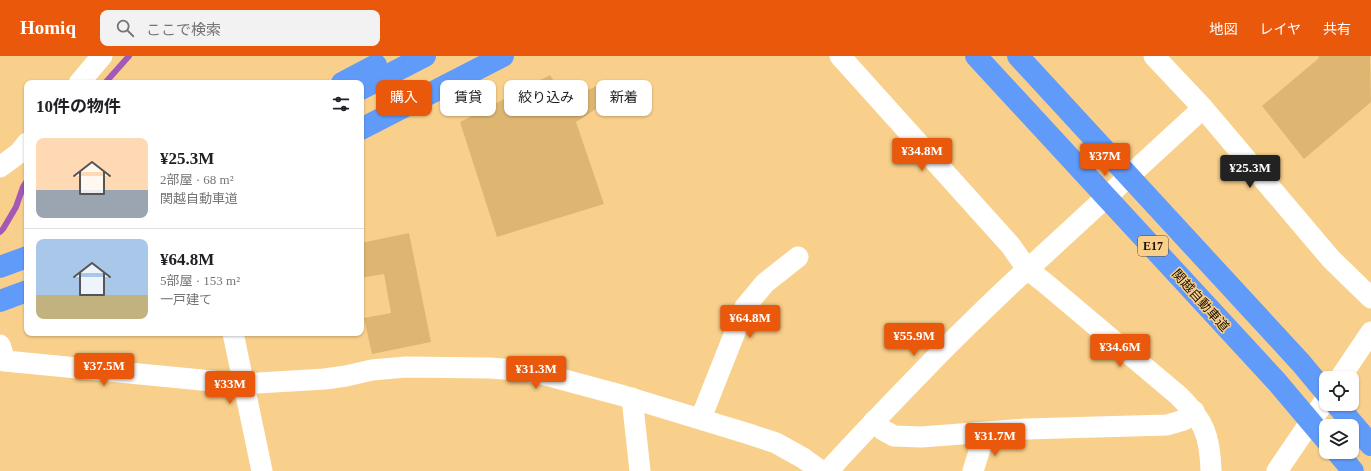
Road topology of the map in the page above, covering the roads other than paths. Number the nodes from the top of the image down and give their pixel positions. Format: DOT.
graph roads {
  1 [pos="102,56"];
  2 [pos="392,56"];
  3 [pos="425,56"];
  4 [pos="503,56"];
  5 [pos="840,56"];
  6 [pos="976,56"];
  7 [pos="1018,56"];
  8 [pos="1154,56"];
  9 [pos="82,80"];
  10 [pos="348,80"];
  11 [pos="364,87"];
  12 [pos="1198,113"];
  13 [pos="364,127"];
  14 [pos="24,147"];
  15 [pos="0,167"];
  16 [pos="24,257"];
  17 [pos="798,257"];
  18 [pos="1033,264"];
  19 [pos="0,267"];
  20 [pos="24,292"];
  21 [pos="1371,298"];
  22 [pos="0,301"];
  23 [pos="1371,332"];
  24 [pos="234,336"];
  25 [pos="0,345"];
  26 [pos="1345,371"];
  27 [pos="242,384"];
  28 [pos="1319,384"];
  29 [pos="632,398"];
  30 [pos="1319,409"];
  31 [pos="1194,411"];
  32 [pos="1342,411"];
  33 [pos="701,418"];
  34 [pos="874,421"];
  35 [pos="1319,432"];
  36 [pos="985,433"];
  37 [pos="1371,445"];
  38 [pos="1343,459"];
  39 [pos="262,471"];
  40 [pos="640,471"];
  41 [pos="821,471"];
  42 [pos="828,471"];
  43 [pos="973,471"];
  44 [pos="1211,471"];
  45 [pos="1277,471"];
  46 [pos="1353,471"];
  1 -- 9 [label="street"];
  2 -- 10 [label="highway"];
  3 -- 11 [label="highway"];
  4 -- 13 [label="highway"];
  5 -- 18 [label="street"];
  6 -- 35 [label="highway, 関越自動車道 / E17"];
  7 -- 28 [label="highway, E17"];
  8 -- 12 [label="street"];
  12 -- 18 [label="street"];
  12 -- 21 [label="street"];
  14 -- 15 [label="street"];
  16 -- 19 [label="highway"];
  17 -- 33 [label="street"];
  18 -- 31 [label="street"];
  18 -- 34 [label="street"];
  20 -- 22 [label="highway"];
  23 -- 26 [label="street"];
  24 -- 27 [label="street"];
  25 -- 27 [label="street"];
  27 -- 29 [label="street"];
  27 -- 39 [label="street"];
  29 -- 33 [label="street"];
  29 -- 40 [label="street"];
  30 -- 45 [label="street"];
  31 -- 36 [label="street"];
  31 -- 44 [label="street"];
  32 -- 37 [label="highway"];
  33 -- 41 [label="street"];
  34 -- 36 [label="street"];
  34 -- 42 [label="street"];
  36 -- 43 [label="street"];
  38 -- 46 [label="highway"];
}
